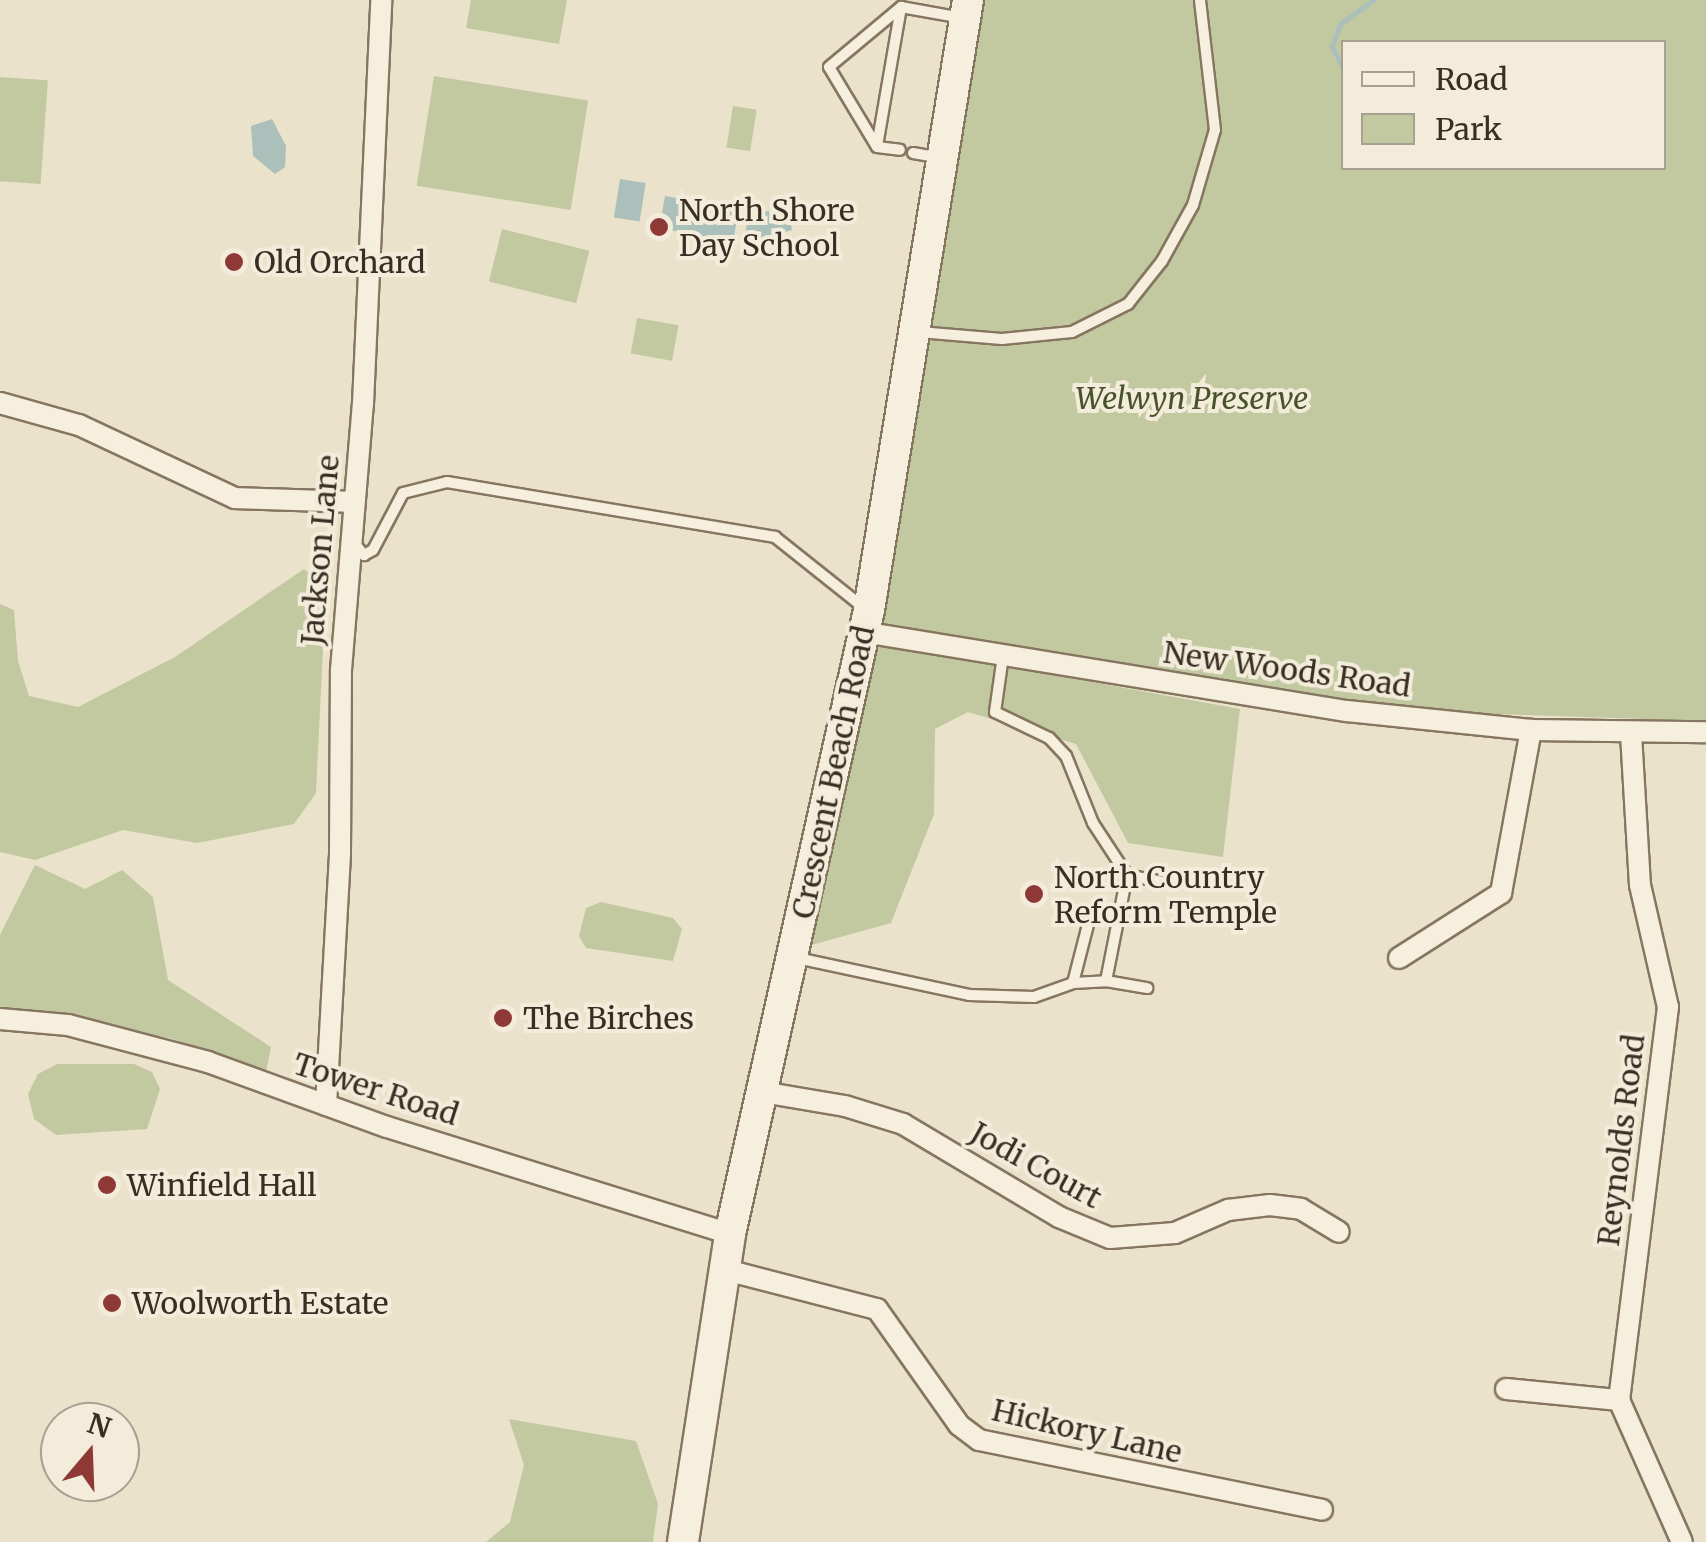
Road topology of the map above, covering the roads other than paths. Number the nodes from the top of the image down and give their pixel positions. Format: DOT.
graph roads {
  1 [pos="381,0"];
  2 [pos="1200,0"];
  3 [pos="901,7"];
  4 [pos="967,9"];
  5 [pos="877,147"];
  6 [pos="900,150"];
  7 [pos="913,331"];
  8 [pos="0,403"];
  9 [pos="354,502"];
  10 [pos="348,537"];
  11 [pos="866,621"];
  12 [pos="1004,656"];
  13 [pos="1531,730"];
  14 [pos="1706,732"];
  15 [pos="1631,734"];
  16 [pos="1127,875"];
  17 [pos="1164,882"];
  18 [pos="1120,910"];
  19 [pos="792,957"];
  20 [pos="1400,958"];
  21 [pos="1106,981"];
  22 [pos="1073,983"];
  23 [pos="1147,988"];
  24 [pos="0,1019"];
  25 [pos="762,1092"];
  26 [pos="326,1106"];
  27 [pos="1340,1232"];
  28 [pos="730,1234"];
  29 [pos="726,1270"];
  30 [pos="1506,1390"];
  31 [pos="1619,1400"];
  32 [pos="1322,1510"];
  33 [pos="684,1542"];
  34 [pos="1682,1542"];
  1 -- 9 [label="street, Jackson Lane"];
  2 -- 7 [label="lane"];
  3 -- 4 [label="lane"];
  3 -- 5 [label="lane"];
  3 -- 5 [label="lane"];
  4 -- 7 [label="street, Crescent Beach Road"];
  5 -- 6 [label="lane"];
  7 -- 11 [label="street, Crescent Beach Road"];
  8 -- 9 [label="street"];
  9 -- 10 [label="street, Jackson Lane"];
  10 -- 11 [label="lane"];
  10 -- 26 [label="street, Jackson Lane"];
  11 -- 12 [label="street, New Woods Road"];
  11 -- 19 [label="street, Crescent Beach Road"];
  12 -- 13 [label="street, New Woods Road"];
  12 -- 16 [label="lane"];
  13 -- 15 [label="street, New Woods Road"];
  13 -- 20 [label="street"];
  14 -- 15 [label="street, New Woods Road"];
  15 -- 31 [label="street, Reynolds Road"];
  16 -- 17 [label="lane"];
  16 -- 18 [label="lane"];
  18 -- 21 [label="lane"];
  18 -- 22 [label="lane"];
  19 -- 22 [label="lane"];
  19 -- 25 [label="street, Crescent Beach Road"];
  21 -- 22 [label="lane"];
  21 -- 23 [label="lane"];
  24 -- 26 [label="street, Tower Road"];
  25 -- 27 [label="street, Jodi Court"];
  25 -- 28 [label="street, Crescent Beach Road"];
  26 -- 28 [label="street, Tower Road"];
  28 -- 29 [label="street, Crescent Beach Road"];
  29 -- 32 [label="street, Hickory Lane"];
  29 -- 33 [label="street, Crescent Beach Road"];
  30 -- 31 [label="street"];
  31 -- 34 [label="street"];
}
